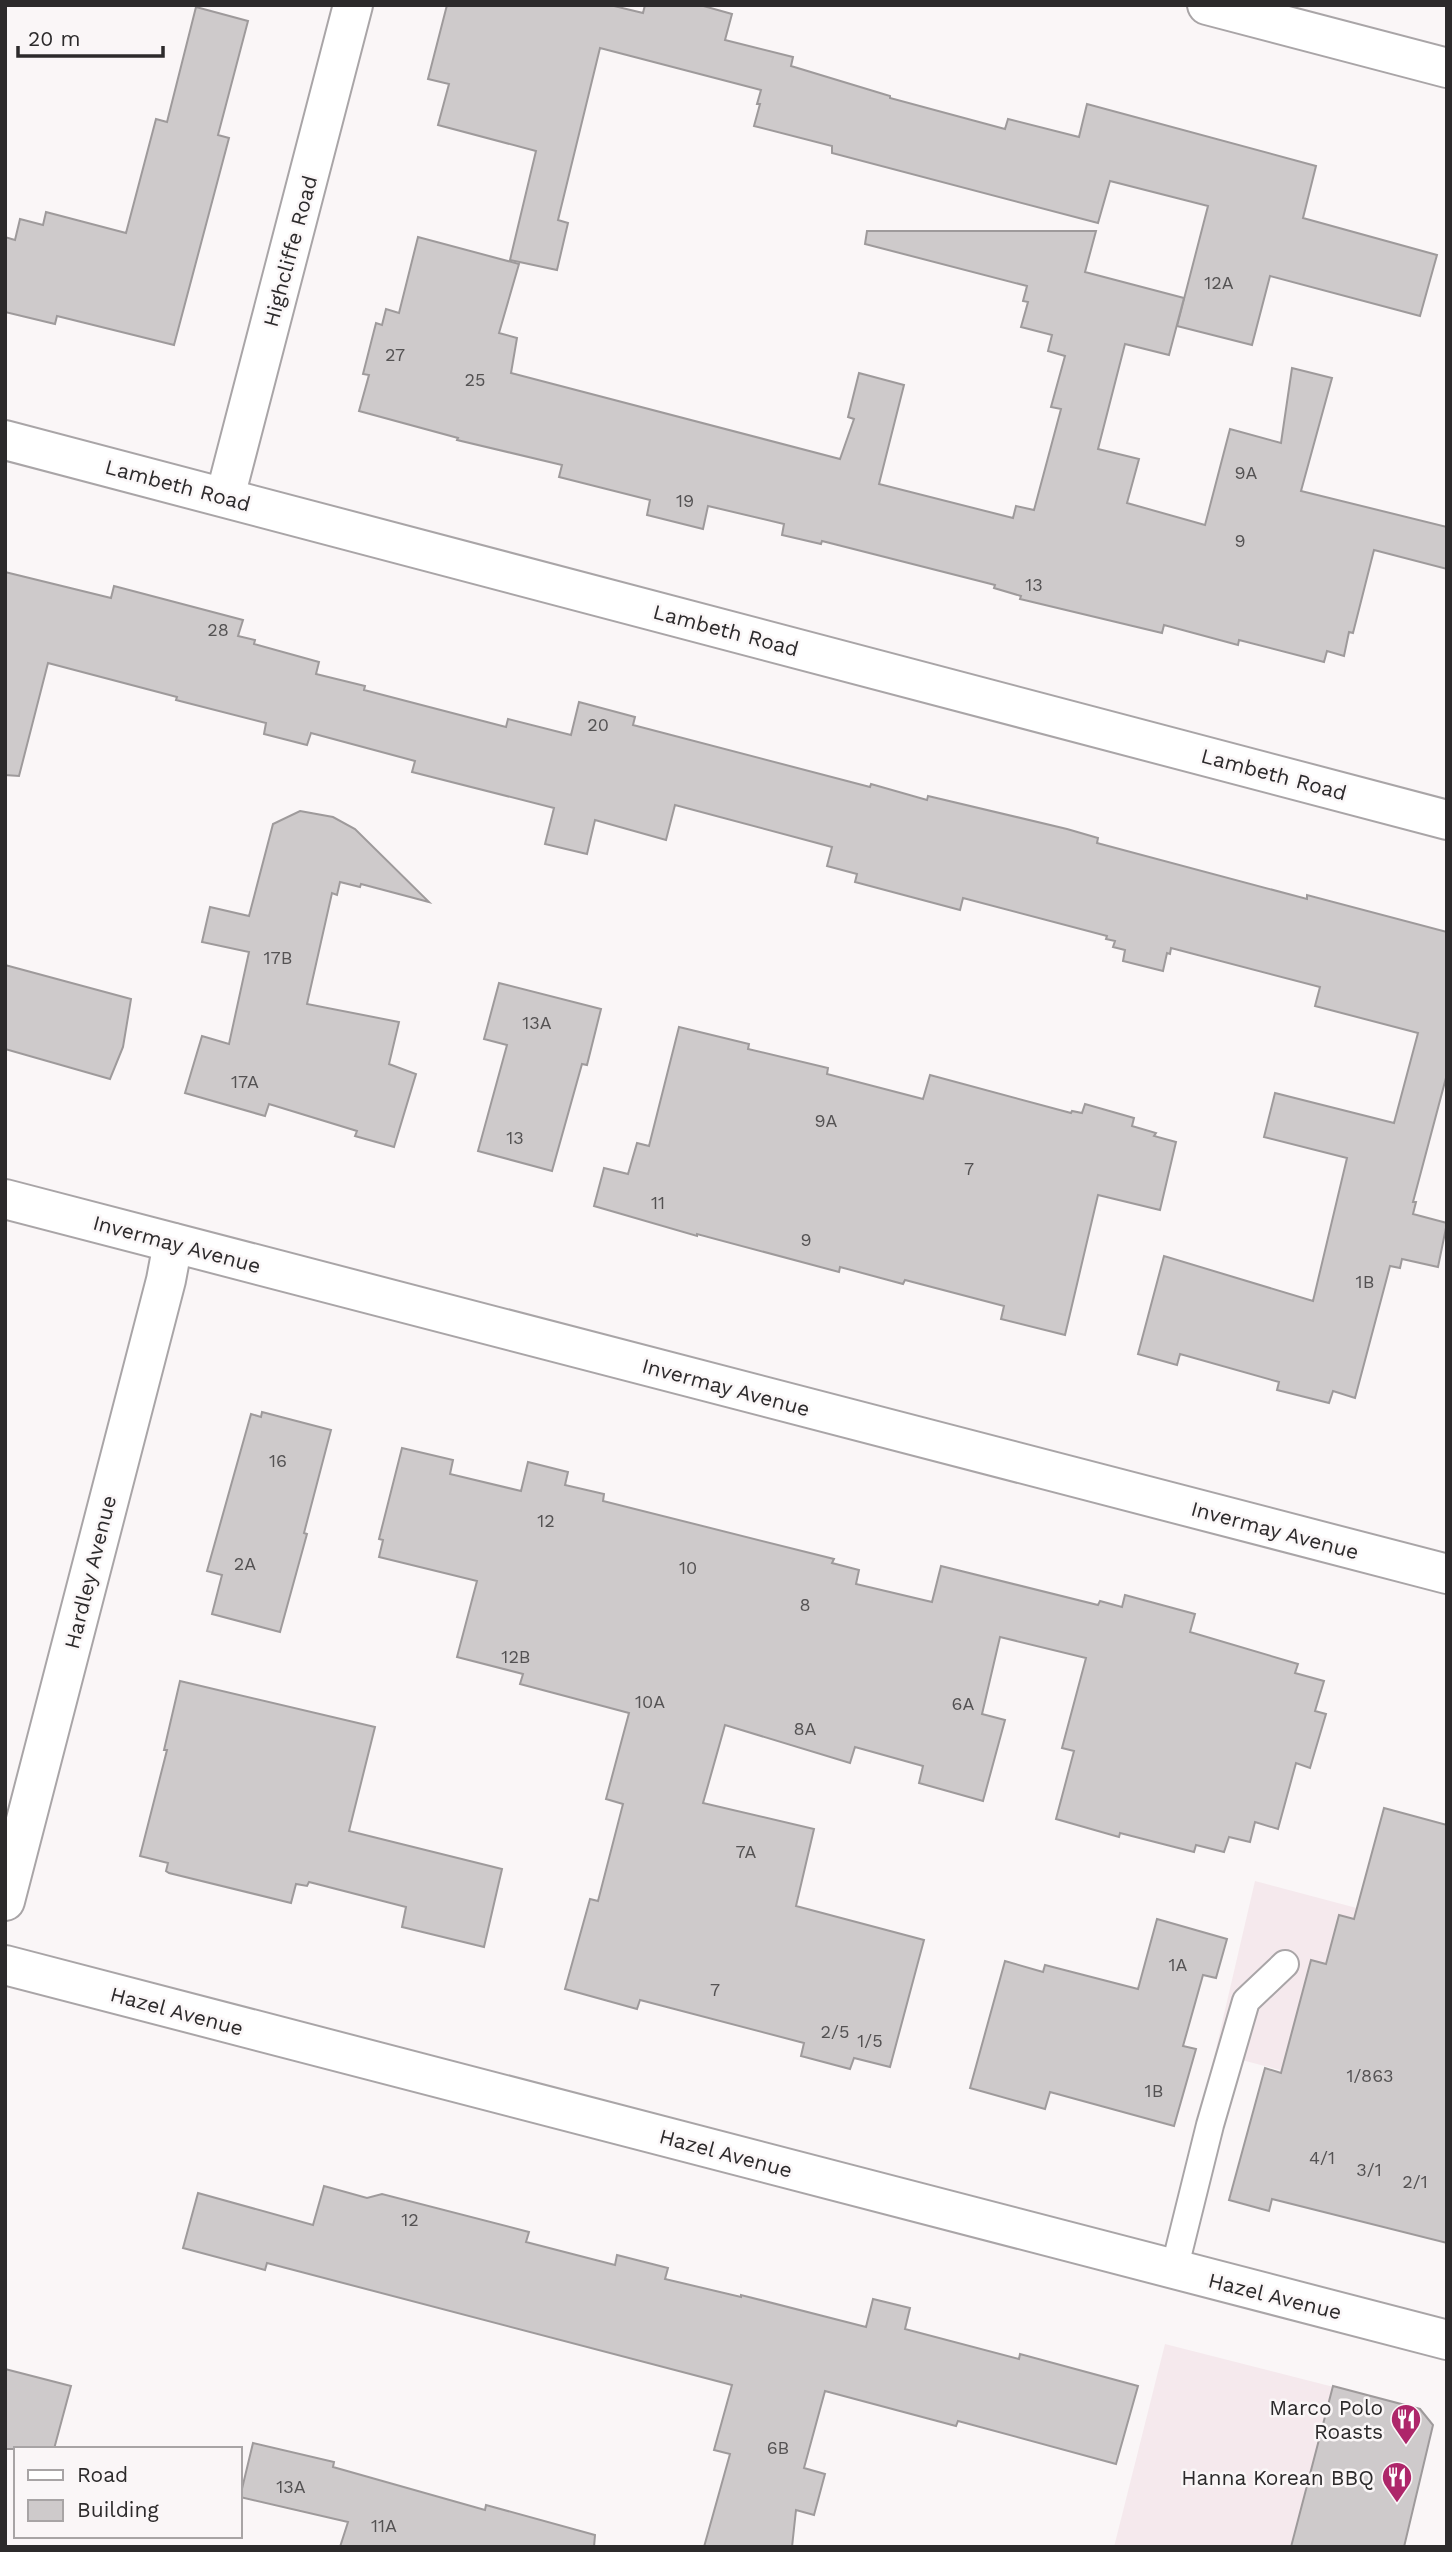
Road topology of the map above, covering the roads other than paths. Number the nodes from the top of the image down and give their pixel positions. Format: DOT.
graph roads {
  1 [pos="353,5"];
  2 [pos="1207,5"];
  3 [pos="1447,68"];
  4 [pos="5,440"];
  5 [pos="225,497"];
  6 [pos="1447,820"];
  7 [pos="5,1199"];
  8 [pos="173,1243"];
  9 [pos="1447,1574"];
  10 [pos="5,1901"];
  11 [pos="1286,1964"];
  12 [pos="5,1965"];
  13 [pos="1174,2270"];
  14 [pos="1447,2340"];
  1 -- 5 [label="street, Highcliffe Road"];
  2 -- 3 [label="street"];
  4 -- 5 [label="street, Lambeth Road"];
  5 -- 6 [label="street, Lambeth Road"];
  7 -- 8 [label="street, Invermay Avenue"];
  8 -- 9 [label="street, Invermay Avenue"];
  8 -- 10 [label="street, Hardley Avenue"];
  11 -- 13 [label="lane"];
  12 -- 13 [label="street, Hazel Avenue"];
  13 -- 14 [label="street, Hazel Avenue"];
}
